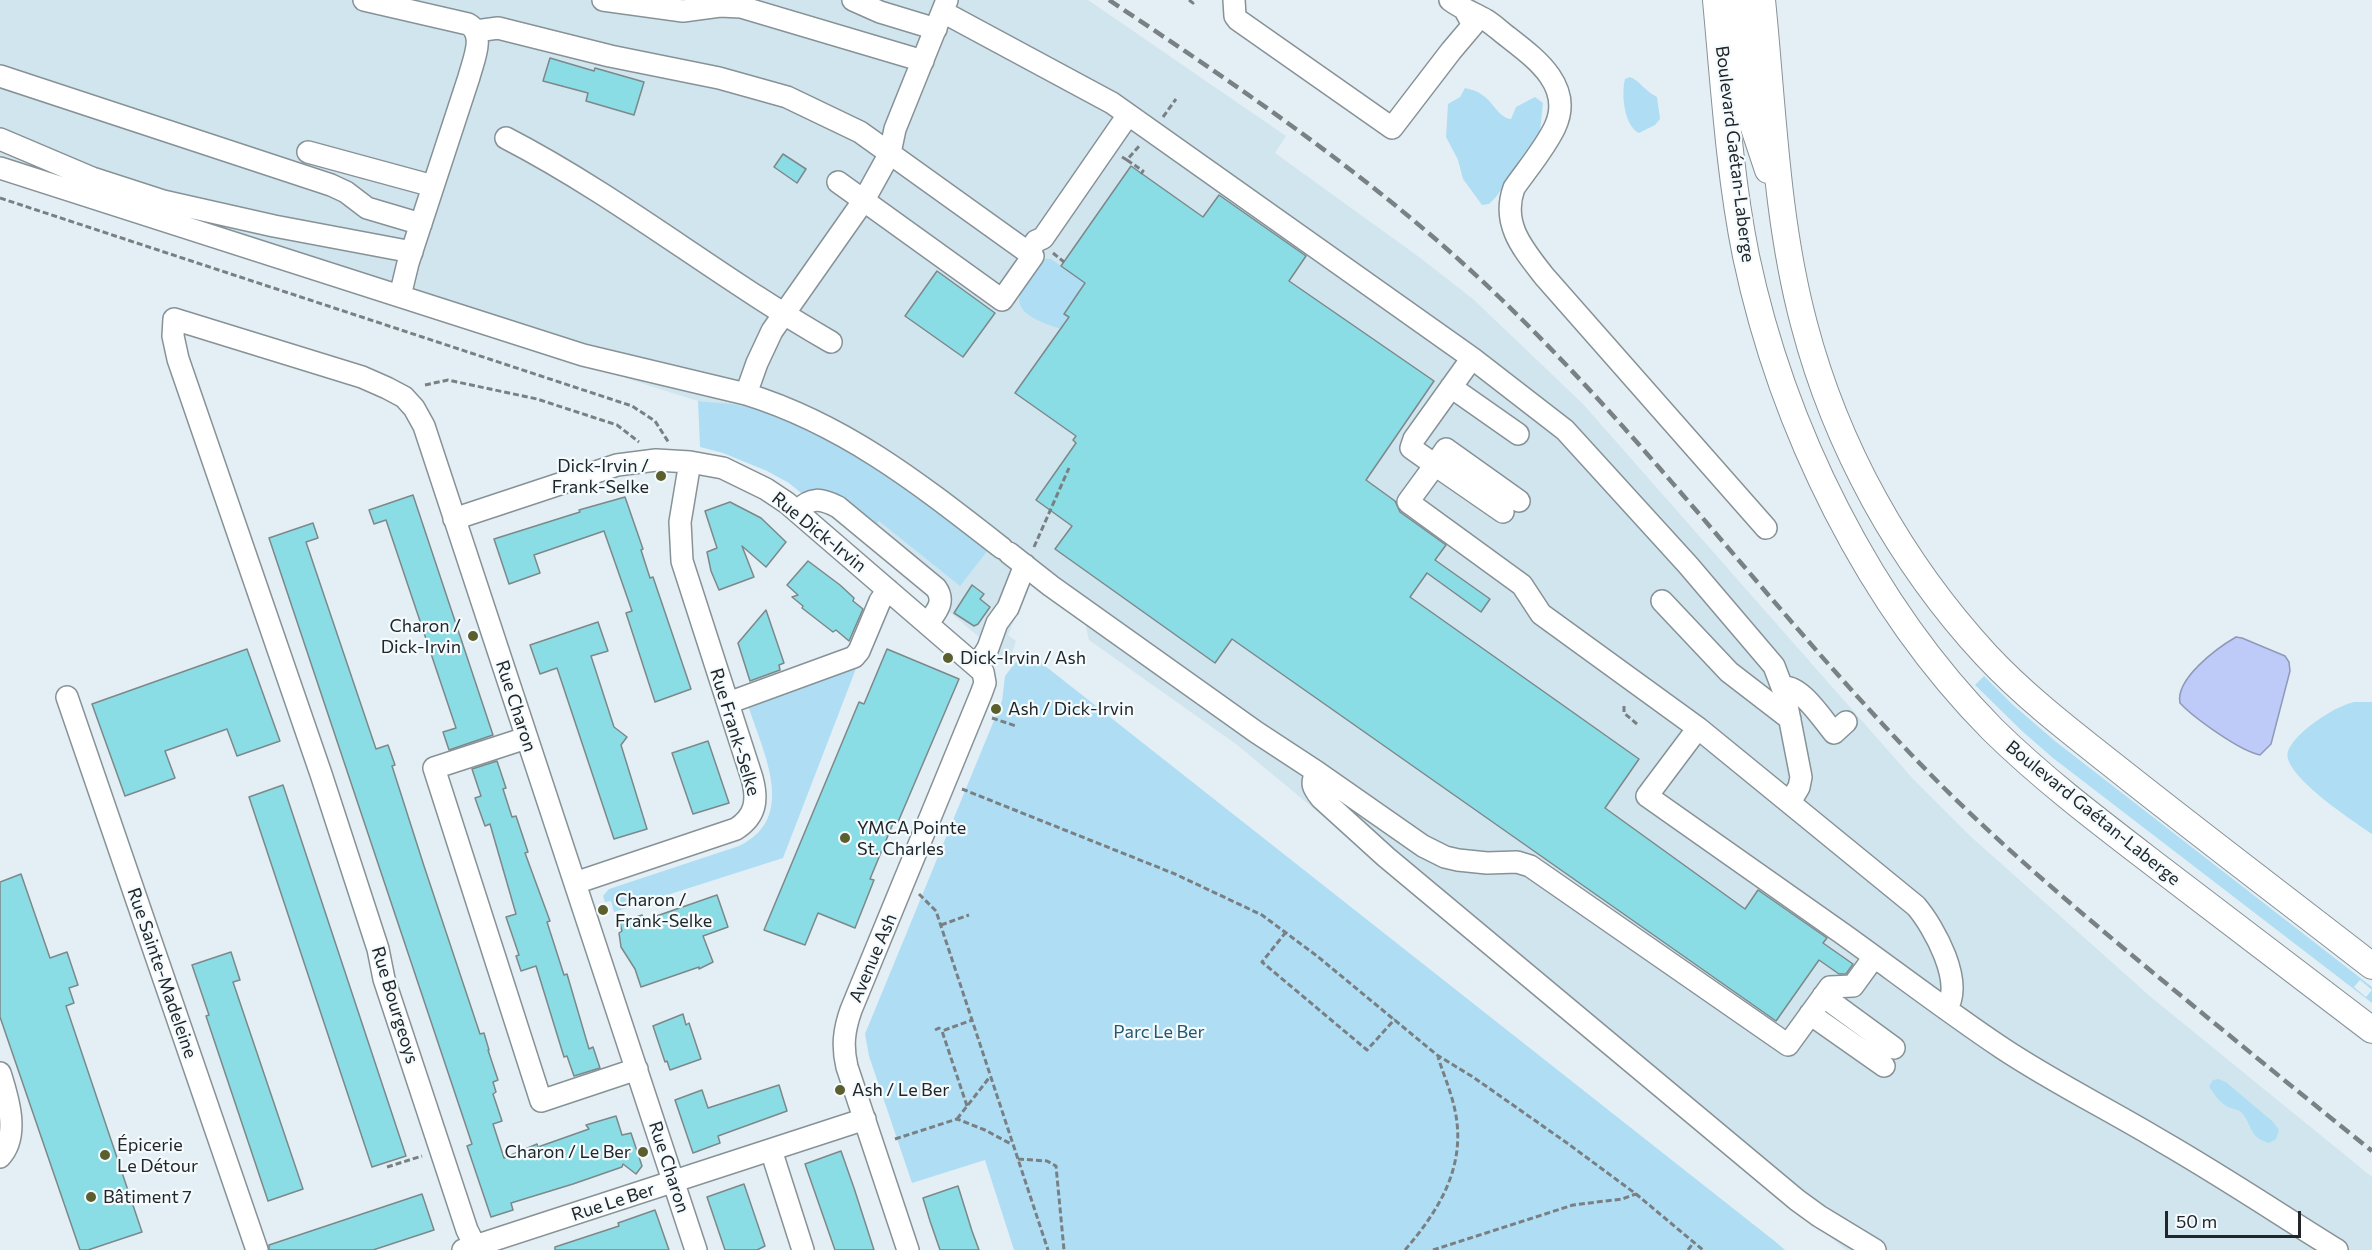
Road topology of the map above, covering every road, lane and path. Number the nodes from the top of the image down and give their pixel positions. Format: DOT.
graph roads {
  1 [pos="364,0"];
  2 [pos="603,0"];
  3 [pos="853,0"];
  4 [pos="1189,0"];
  5 [pos="1195,0"];
  6 [pos="1234,0"];
  7 [pos="1716,0"];
  8 [pos="1737,0"];
  9 [pos="1762,0"];
  10 [pos="1463,4"];
  11 [pos="942,14"];
  12 [pos="476,31"];
  13 [pos="923,61"];
  14 [pos="0,76"];
  15 [pos="1176,99"];
  16 [pos="1128,115"];
  17 [pos="1157,124"];
  18 [pos="506,138"];
  19 [pos="0,139"];
  20 [pos="308,152"];
  21 [pos="890,153"];
  22 [pos="1127,160"];
  23 [pos="0,168"];
  24 [pos="1141,174"];
  25 [pos="838,182"];
  26 [pos="434,186"];
  27 [pos="0,198"];
  28 [pos="864,200"];
  29 [pos="421,224"];
  30 [pos="1784,225"];
  31 [pos="412,252"];
  32 [pos="1028,253"];
  33 [pos="400,296"];
  34 [pos="783,315"];
  35 [pos="174,319"];
  36 [pos="831,342"];
  37 [pos="1472,358"];
  38 [pos="425,385"];
  39 [pos="1451,387"];
  40 [pos="746,394"];
  41 [pos="1518,435"];
  42 [pos="643,445"];
  43 [pos="1440,457"];
  44 [pos="690,462"];
  45 [pos="1070,468"];
  46 [pos="1511,506"];
  47 [pos="797,511"];
  48 [pos="454,519"];
  49 [pos="1766,528"];
  50 [pos="1012,555"];
  51 [pos="888,590"];
  52 [pos="1662,601"];
  53 [pos="928,623"];
  54 [pos="980,669"];
  55 [pos="1783,687"];
  56 [pos="67,697"];
  57 [pos="728,703"];
  58 [pos="1624,706"];
  59 [pos="992,718"];
  60 [pos="1790,719"];
  61 [pos="1846,722"];
  62 [pos="1637,724"];
  63 [pos="1016,726"];
  64 [pos="1698,728"];
  65 [pos="526,738"];
  66 [pos="1317,772"];
  67 [pos="962,789"];
  68 [pos="1790,802"];
  69 [pos="575,883"];
  70 [pos="919,894"];
  71 [pos="969,915"];
  72 [pos="941,925"];
  73 [pos="1286,932"];
  74 [pos="1874,957"];
  75 [pos="2372,966"];
  76 [pos="1823,996"];
  77 [pos="1946,1009"];
  78 [pos="1810,1014"];
  79 [pos="1395,1019"];
  80 [pos="972,1020"];
  81 [pos="935,1030"];
  82 [pos="2372,1030"];
  83 [pos="942,1031"];
  84 [pos="1437,1055"];
  85 [pos="637,1069"];
  86 [pos="0,1073"];
  87 [pos="990,1077"];
  88 [pos="962,1092"];
  89 [pos="956,1094"];
  90 [pos="967,1106"];
  91 [pos="865,1119"];
  92 [pos="957,1119"];
  93 [pos="895,1139"];
  94 [pos="1013,1144"];
  95 [pos="771,1150"];
  96 [pos="423,1156"];
  97 [pos="0,1157"];
  98 [pos="1018,1159"];
  99 [pos="387,1167"];
  100 [pos="674,1182"];
  101 [pos="1636,1194"];
  102 [pos="1694,1242"];
  103 [pos="472,1249"];
  104 [pos="256,1250"];
  105 [pos="696,1250"];
  106 [pos="803,1250"];
  107 [pos="908,1250"];
  108 [pos="1048,1250"];
  109 [pos="1064,1250"];
  110 [pos="1405,1250"];
  111 [pos="1433,1250"];
  112 [pos="1688,1250"];
  113 [pos="1703,1250"];
  114 [pos="1875,1250"];
  115 [pos="2337,1250"];
  1 -- 12 [label="street"];
  2 -- 13 [label="street"];
  3 -- 11 [label="street"];
  4 -- 5 [label="path"];
  6 -- 10 [label="street"];
  7 -- 82 [label="main road, Boulevard Gaétan-Laberge"];
  8 -- 30 [label="main road"];
  9 -- 30 [label="main road"];
  10 -- 49 [label="street"];
  11 -- 13 [label="street"];
  11 -- 16 [label="street"];
  12 -- 21 [label="street"];
  12 -- 26 [label="street"];
  13 -- 21 [label="street"];
  14 -- 29 [label="street"];
  15 -- 17 [label="path"];
  16 -- 32 [label="street"];
  16 -- 37 [label="street"];
  18 -- 34 [label="street"];
  19 -- 31 [label="street"];
  20 -- 26 [label="street"];
  21 -- 28 [label="street"];
  21 -- 32 [label="street"];
  22 -- 24 [label="path"];
  23 -- 33 [label="street"];
  25 -- 28 [label="street"];
  26 -- 29 [label="street"];
  27 -- 44 [label="path"];
  28 -- 32 [label="street"];
  28 -- 34 [label="street"];
  29 -- 31 [label="street"];
  30 -- 75 [label="main road"];
  31 -- 33 [label="street"];
  33 -- 40 [label="street"];
  34 -- 36 [label="street"];
  34 -- 40 [label="street"];
  35 -- 48 [label="street, Rue Charon"];
  35 -- 103 [label="street, Rue Bourgeoys"];
  37 -- 39 [label="street"];
  37 -- 55 [label="street"];
  38 -- 42 [label="path"];
  39 -- 41 [label="street"];
  39 -- 43 [label="street"];
  40 -- 50 [label="street"];
  43 -- 46 [label="street"];
  43 -- 64 [label="street"];
  44 -- 47 [label="street, Rue Dick-Irvin"];
  44 -- 48 [label="street, Rue Dick-Irvin"];
  44 -- 57 [label="street, Rue Frank-Selke"];
  45 -- 50 [label="path"];
  47 -- 51 [label="street, Rue Dick-Irvin"];
  47 -- 53 [label="street"];
  48 -- 65 [label="street, Rue Charon"];
  50 -- 54 [label="street"];
  50 -- 66 [label="street"];
  51 -- 53 [label="street, Rue Dick-Irvin"];
  51 -- 57 [label="street"];
  52 -- 60 [label="street"];
  53 -- 54 [label="street, Rue Dick-Irvin"];
  54 -- 91 [label="street, Avenue Ash"];
  55 -- 60 [label="street"];
  55 -- 61 [label="street"];
  56 -- 104 [label="street, Rue Sainte-Madeleine"];
  57 -- 69 [label="street, Rue Frank-Selke"];
  58 -- 62 [label="path"];
  59 -- 63 [label="path"];
  60 -- 68 [label="street"];
  64 -- 68 [label="street"];
  64 -- 74 [label="street"];
  65 -- 69 [label="street, Rue Charon"];
  65 -- 85 [label="street"];
  66 -- 78 [label="street"];
  66 -- 114 [label="street"];
  67 -- 73 [label="path"];
  68 -- 77 [label="street"];
  69 -- 85 [label="street, Rue Charon"];
  70 -- 72 [label="path"];
  71 -- 72 [label="path"];
  72 -- 80 [label="path"];
  73 -- 79 [label="path"];
  73 -- 79 [label="path"];
  74 -- 76 [label="street"];
  74 -- 77 [label="street"];
  76 -- 78 [label="street"];
  76 -- 78 [label="street"];
  77 -- 115 [label="street"];
  79 -- 84 [label="path"];
  80 -- 83 [label="path"];
  80 -- 87 [label="path"];
  81 -- 83 [label="path"];
  83 -- 88 [label="path"];
  84 -- 101 [label="path"];
  84 -- 110 [label="path"];
  85 -- 100 [label="street, Rue Charon"];
  86 -- 97 [label="street"];
  87 -- 90 [label="path"];
  87 -- 94 [label="path"];
  88 -- 89 [label="path"];
  88 -- 90 [label="path"];
  90 -- 92 [label="path"];
  91 -- 95 [label="street, Rue Le Ber"];
  91 -- 107 [label="street, Avenue Ash"];
  92 -- 93 [label="path"];
  92 -- 94 [label="path"];
  94 -- 98 [label="path"];
  95 -- 100 [label="street, Rue Le Ber"];
  95 -- 106 [label="street"];
  96 -- 99 [label="path"];
  98 -- 108 [label="path"];
  98 -- 109 [label="path"];
  100 -- 103 [label="street, Rue Le Ber"];
  100 -- 105 [label="street, Rue Charon"];
  101 -- 102 [label="path"];
  101 -- 111 [label="path"];
  102 -- 112 [label="path"];
  102 -- 113 [label="path"];
}
